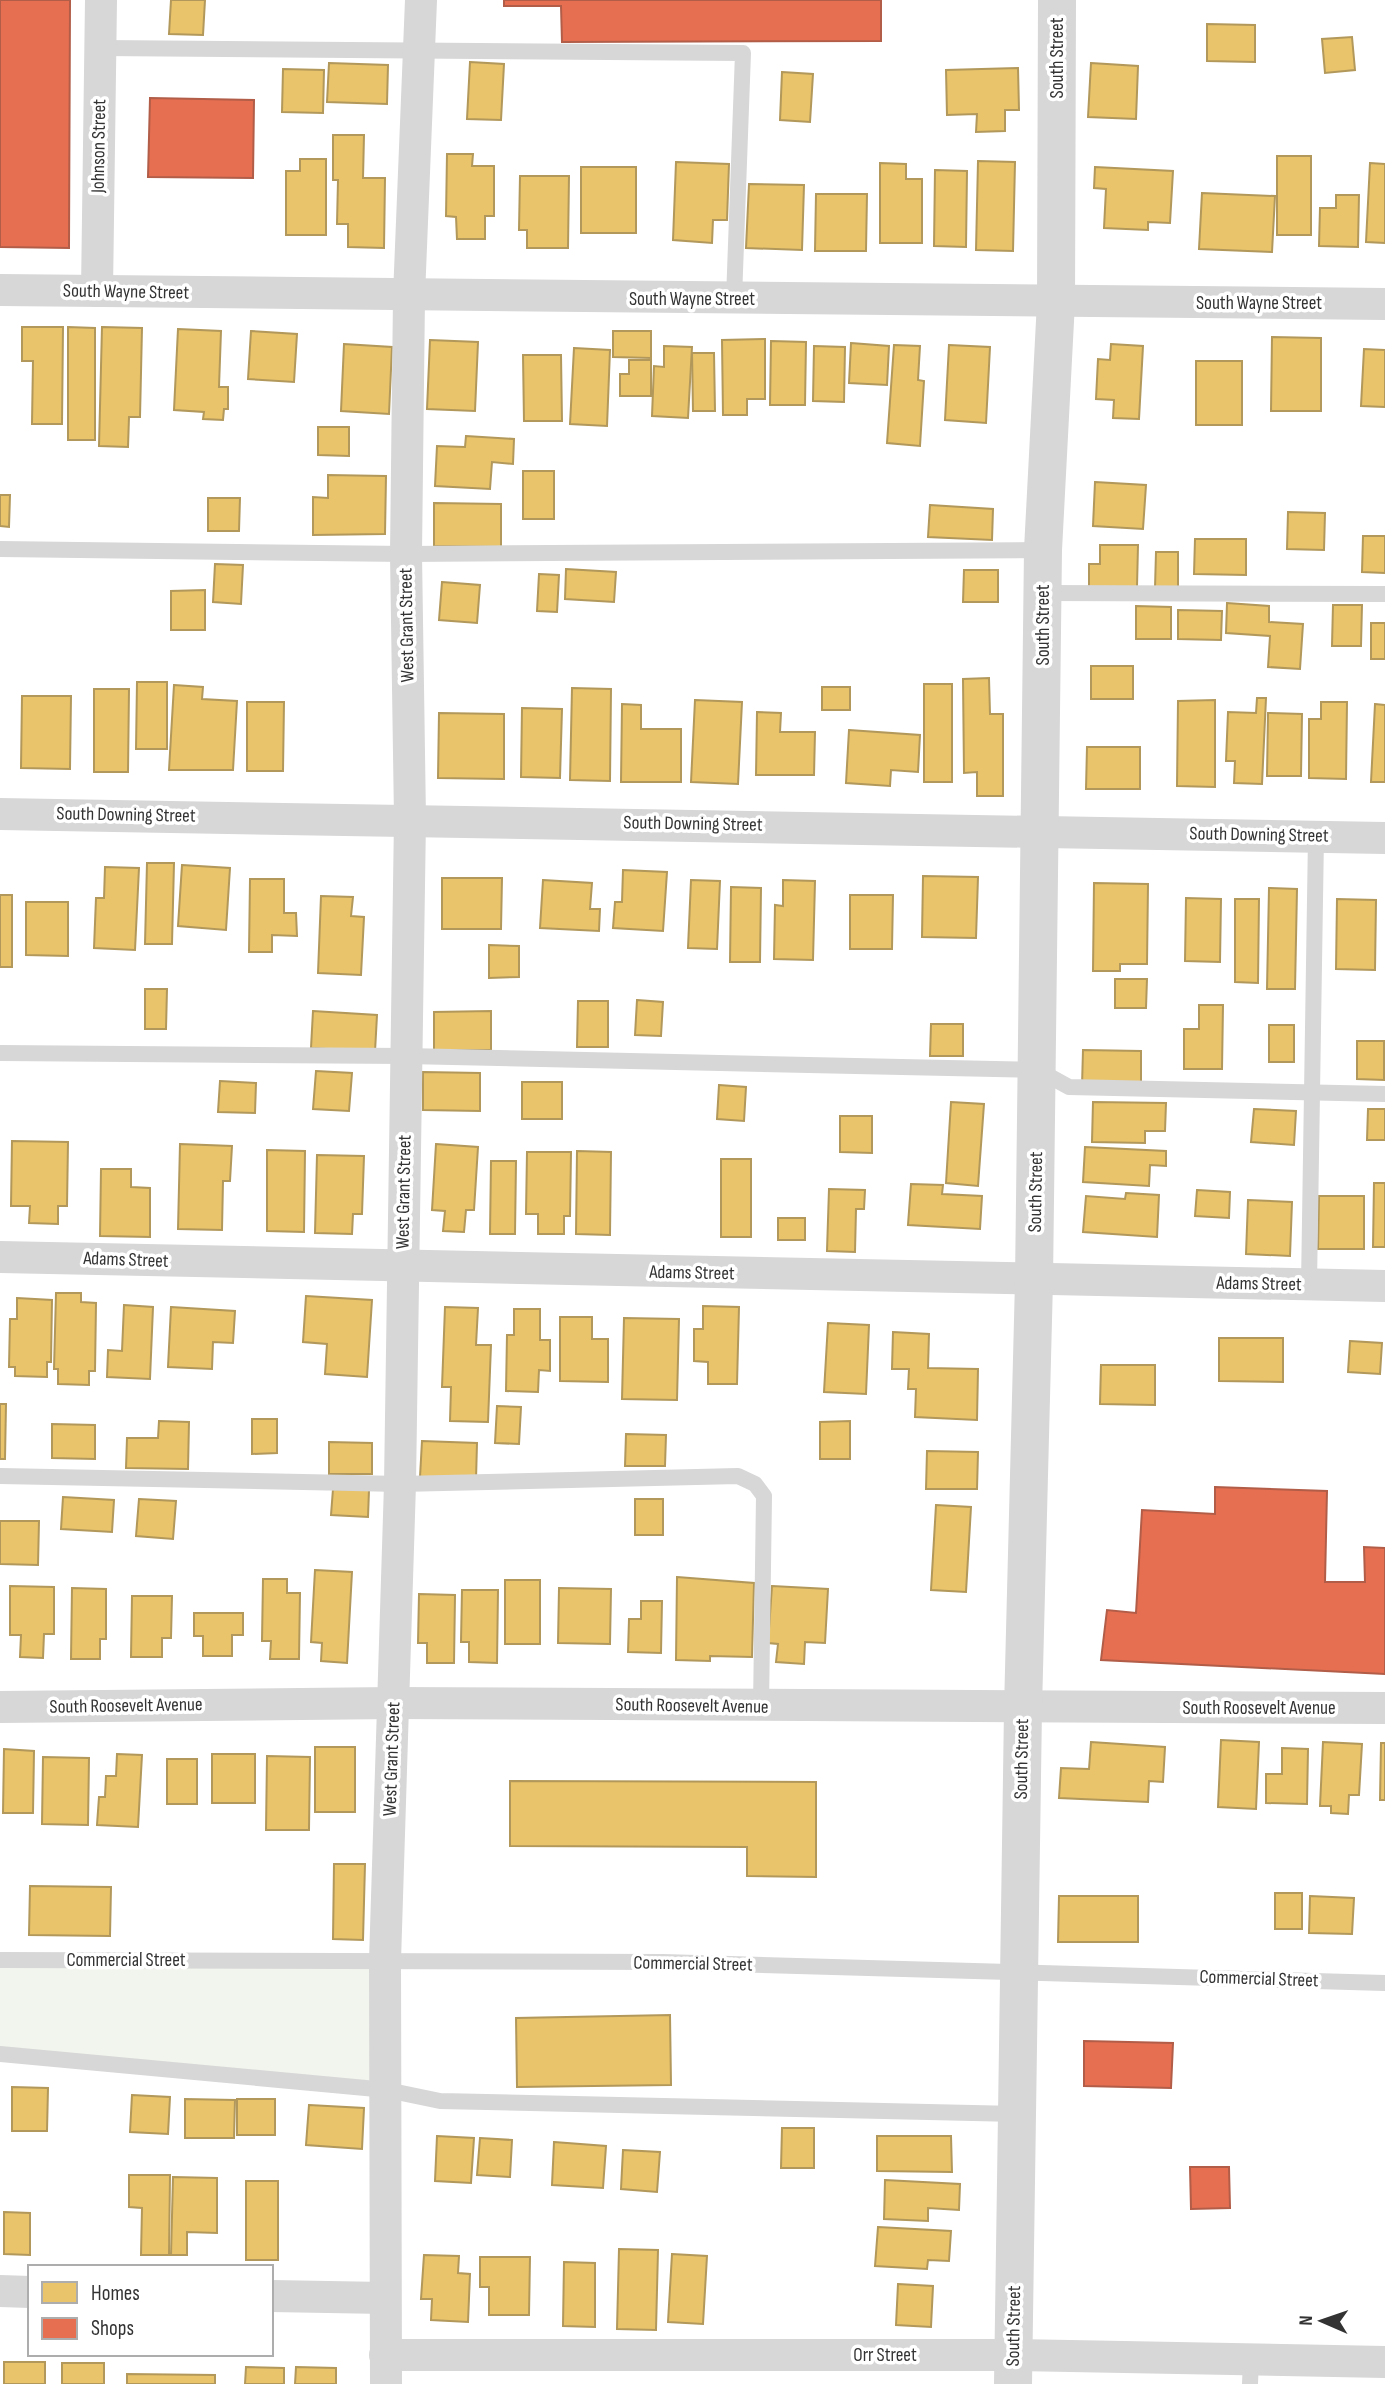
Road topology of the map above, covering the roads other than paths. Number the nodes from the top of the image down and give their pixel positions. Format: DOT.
graph roads {
  1 [pos="101,0"];
  2 [pos="421,0"];
  3 [pos="1057,0"];
  4 [pos="102,48"];
  5 [pos="419,49"];
  6 [pos="0,289"];
  7 [pos="97,291"];
  8 [pos="409,296"];
  9 [pos="734,299"];
  10 [pos="1056,302"];
  11 [pos="1385,304"];
  12 [pos="0,549"];
  13 [pos="1043,550"];
  14 [pos="406,554"];
  15 [pos="1043,593"];
  16 [pos="1385,594"];
  17 [pos="0,814"];
  18 [pos="410,819"];
  19 [pos="1041,831"];
  20 [pos="1316,836"];
  21 [pos="1385,838"];
  22 [pos="0,1053"];
  23 [pos="406,1056"];
  24 [pos="1038,1070"];
  25 [pos="1313,1093"];
  26 [pos="1385,1094"];
  27 [pos="0,1257"];
  28 [pos="403,1268"];
  29 [pos="1034,1280"];
  30 [pos="1309,1285"];
  31 [pos="1385,1286"];
  32 [pos="0,1476"];
  33 [pos="400,1484"];
  34 [pos="394,1703"];
  35 [pos="0,1707"];
  36 [pos="761,1707"];
  37 [pos="1385,1708"];
  38 [pos="1023,1709"];
  39 [pos="0,1960"];
  40 [pos="385,1961"];
  41 [pos="1018,1973"];
  42 [pos="1385,1983"];
  43 [pos="0,2054"];
  44 [pos="387,2090"];
  45 [pos="1017,2113"];
  46 [pos="0,2291"];
  47 [pos="28,2292"];
  48 [pos="273,2296"];
  49 [pos="385,2298"];
  50 [pos="1385,2362"];
  51 [pos="386,2369"];
  52 [pos="1013,2370"];
  53 [pos="1251,2372"];
  1 -- 4 [label="street, Johnson Street"];
  2 -- 5 [label="street, West Grant Street"];
  3 -- 10 [label="street, South Street"];
  4 -- 5 [label="lane"];
  4 -- 7 [label="street, Johnson Street"];
  5 -- 8 [label="street, West Grant Street"];
  5 -- 9 [label="lane"];
  6 -- 7 [label="street, South Wayne Street"];
  7 -- 8 [label="street, South Wayne Street"];
  8 -- 9 [label="street, South Wayne Street"];
  8 -- 14 [label="street, West Grant Street"];
  9 -- 10 [label="street, South Wayne Street"];
  10 -- 11 [label="street, South Wayne Street"];
  10 -- 13 [label="street, South Street"];
  12 -- 14 [label="lane"];
  13 -- 14 [label="lane"];
  13 -- 15 [label="street, South Street"];
  14 -- 18 [label="street, West Grant Street"];
  15 -- 16 [label="lane"];
  15 -- 19 [label="street, South Street"];
  17 -- 18 [label="street, South Downing Street"];
  18 -- 19 [label="street, South Downing Street"];
  18 -- 23 [label="street, West Grant Street"];
  19 -- 20 [label="street, South Downing Street"];
  19 -- 24 [label="street, South Street"];
  20 -- 21 [label="street, South Downing Street"];
  20 -- 25 [label="lane"];
  22 -- 23 [label="lane"];
  23 -- 24 [label="lane"];
  23 -- 28 [label="street, West Grant Street"];
  24 -- 25 [label="lane"];
  24 -- 29 [label="street, South Street"];
  25 -- 26 [label="lane"];
  25 -- 30 [label="lane"];
  27 -- 28 [label="street, Adams Street"];
  28 -- 29 [label="street, Adams Street"];
  28 -- 33 [label="street, West Grant Street"];
  29 -- 30 [label="street, Adams Street"];
  29 -- 38 [label="street, South Street"];
  30 -- 31 [label="street, Adams Street"];
  32 -- 33 [label="lane"];
  33 -- 34 [label="street, West Grant Street"];
  33 -- 36 [label="lane"];
  34 -- 35 [label="street, South Roosevelt Avenue"];
  34 -- 36 [label="street, South Roosevelt Avenue"];
  34 -- 40 [label="street, West Grant Street"];
  36 -- 38 [label="street, South Roosevelt Avenue"];
  37 -- 38 [label="street, South Roosevelt Avenue"];
  38 -- 41 [label="street, South Street"];
  39 -- 40 [label="lane, Commercial Street"];
  40 -- 41 [label="lane, Commercial Street"];
  40 -- 44 [label="street, West Grant Street"];
  41 -- 42 [label="lane, Commercial Street"];
  41 -- 45 [label="street, South Street"];
  43 -- 44 [label="lane"];
  44 -- 45 [label="lane"];
  44 -- 49 [label="street, West Grant Street"];
  45 -- 52 [label="street, South Street"];
  46 -- 47 [label="street"];
  48 -- 49 [label="street"];
  49 -- 51 [label="street, West Grant Street"];
  50 -- 53 [label="street, Orr Street"];
  51 -- 52 [label="street, Orr Street"];
  52 -- 53 [label="street, Orr Street"];
}
